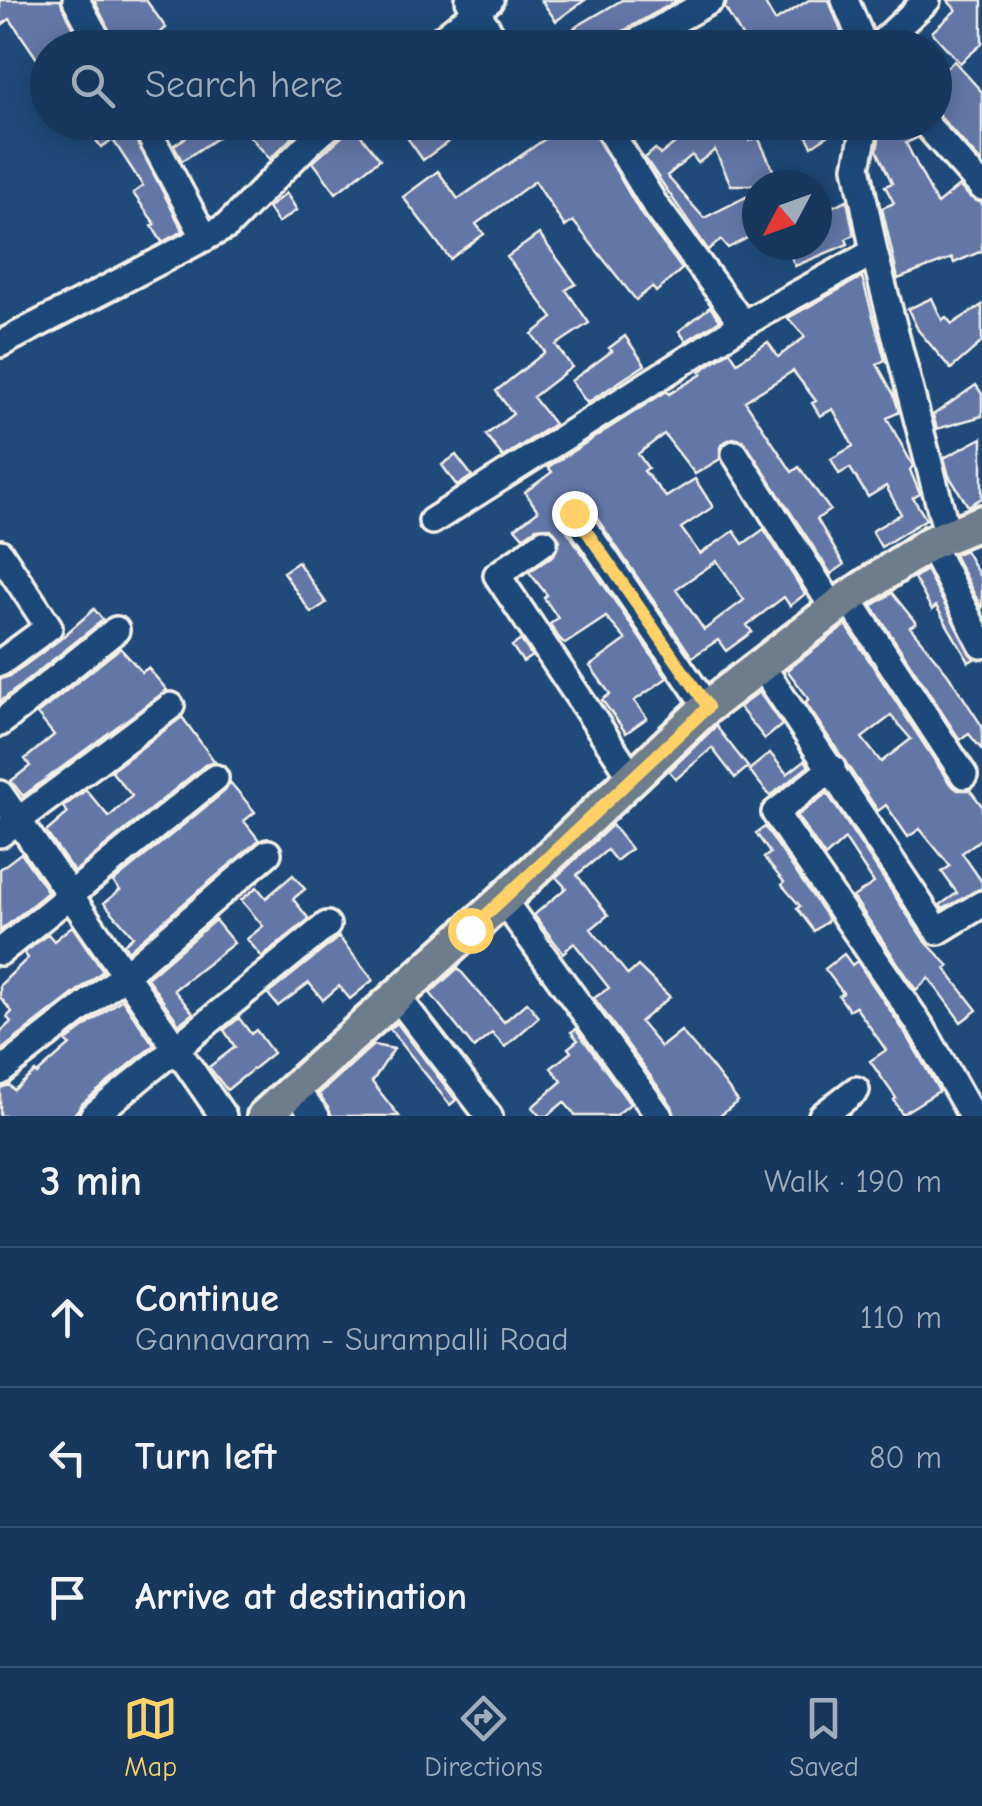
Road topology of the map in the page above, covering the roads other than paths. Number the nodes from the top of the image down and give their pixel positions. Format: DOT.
graph roads {
  1 [pos="76,0"];
  2 [pos="711,0"];
  3 [pos="846,0"];
  4 [pos="928,0"];
  5 [pos="478,4"];
  6 [pos="92,30"];
  7 [pos="450,30"];
  8 [pos="491,30"];
  9 [pos="658,30"];
  10 [pos="858,30"];
  11 [pos="896,30"];
  12 [pos="153,140"];
  13 [pos="312,140"];
  14 [pos="615,140"];
  15 [pos="862,140"];
  16 [pos="940,140"];
  17 [pos="982,186"];
  18 [pos="206,238"];
  19 [pos="874,252"];
  20 [pos="743,324"];
  21 [pos="0,344"];
  22 [pos="736,454"];
  23 [pos="574,513"];
  24 [pos="432,521"];
  25 [pos="982,522"];
  26 [pos="939,540"];
  27 [pos="544,542"];
  28 [pos="0,552"];
  29 [pos="841,604"];
  30 [pos="116,630"];
  31 [pos="982,644"];
  32 [pos="0,662"];
  33 [pos="761,664"];
  34 [pos="170,706"];
  35 [pos="708,707"];
  36 [pos="0,723"];
  37 [pos="832,768"];
  38 [pos="964,776"];
  39 [pos="632,777"];
  40 [pos="215,778"];
  41 [pos="0,794"];
  42 [pos="9,826"];
  43 [pos="268,852"];
  44 [pos="70,896"];
  45 [pos="503,900"];
  46 [pos="982,904"];
  47 [pos="327,925"];
  48 [pos="0,952"];
  49 [pos="126,973"];
  50 [pos="396,994"];
  51 [pos="177,1046"];
  52 [pos="0,1072"];
  53 [pos="294,1089"];
  54 [pos="856,1090"];
  55 [pos="93,1116"];
  56 [pos="222,1116"];
  57 [pos="264,1116"];
  58 [pos="316,1116"];
  59 [pos="489,1116"];
  60 [pos="658,1116"];
  61 [pos="822,1116"];
  62 [pos="972,1116"];
  1 -- 6 [label="street"];
  2 -- 9 [label="street"];
  3 -- 10 [label="street"];
  4 -- 11 [label="street"];
  5 -- 7 [label="street"];
  5 -- 8 [label="street"];
  12 -- 18 [label="street"];
  13 -- 18 [label="street"];
  14 -- 20 [label="street"];
  15 -- 19 [label="street"];
  16 -- 17 [label="street"];
  18 -- 21 [label="street"];
  19 -- 20 [label="street"];
  19 -- 26 [label="street"];
  20 -- 24 [label="street"];
  22 -- 29 [label="street"];
  23 -- 35 [label="street"];
  25 -- 26 [label="main road"];
  26 -- 29 [label="main road"];
  26 -- 31 [label="street"];
  27 -- 39 [label="street"];
  28 -- 32 [label="street"];
  29 -- 33 [label="main road"];
  29 -- 38 [label="street"];
  30 -- 36 [label="street"];
  33 -- 35 [label="main road"];
  33 -- 37 [label="street"];
  34 -- 42 [label="street"];
  35 -- 39 [label="main road"];
  37 -- 46 [label="street"];
  37 -- 62 [label="street"];
  39 -- 45 [label="main road"];
  40 -- 44 [label="street"];
  41 -- 42 [label="street"];
  42 -- 44 [label="street"];
  43 -- 49 [label="street"];
  44 -- 48 [label="street"];
  44 -- 49 [label="street"];
  45 -- 50 [label="main road"];
  45 -- 60 [label="street"];
  47 -- 51 [label="street"];
  49 -- 51 [label="street"];
  49 -- 52 [label="street"];
  50 -- 53 [label="main road"];
  50 -- 59 [label="street"];
  51 -- 55 [label="street"];
  51 -- 56 [label="street"];
  53 -- 57 [label="main road"];
  53 -- 58 [label="street"];
  54 -- 61 [label="street"];
}
